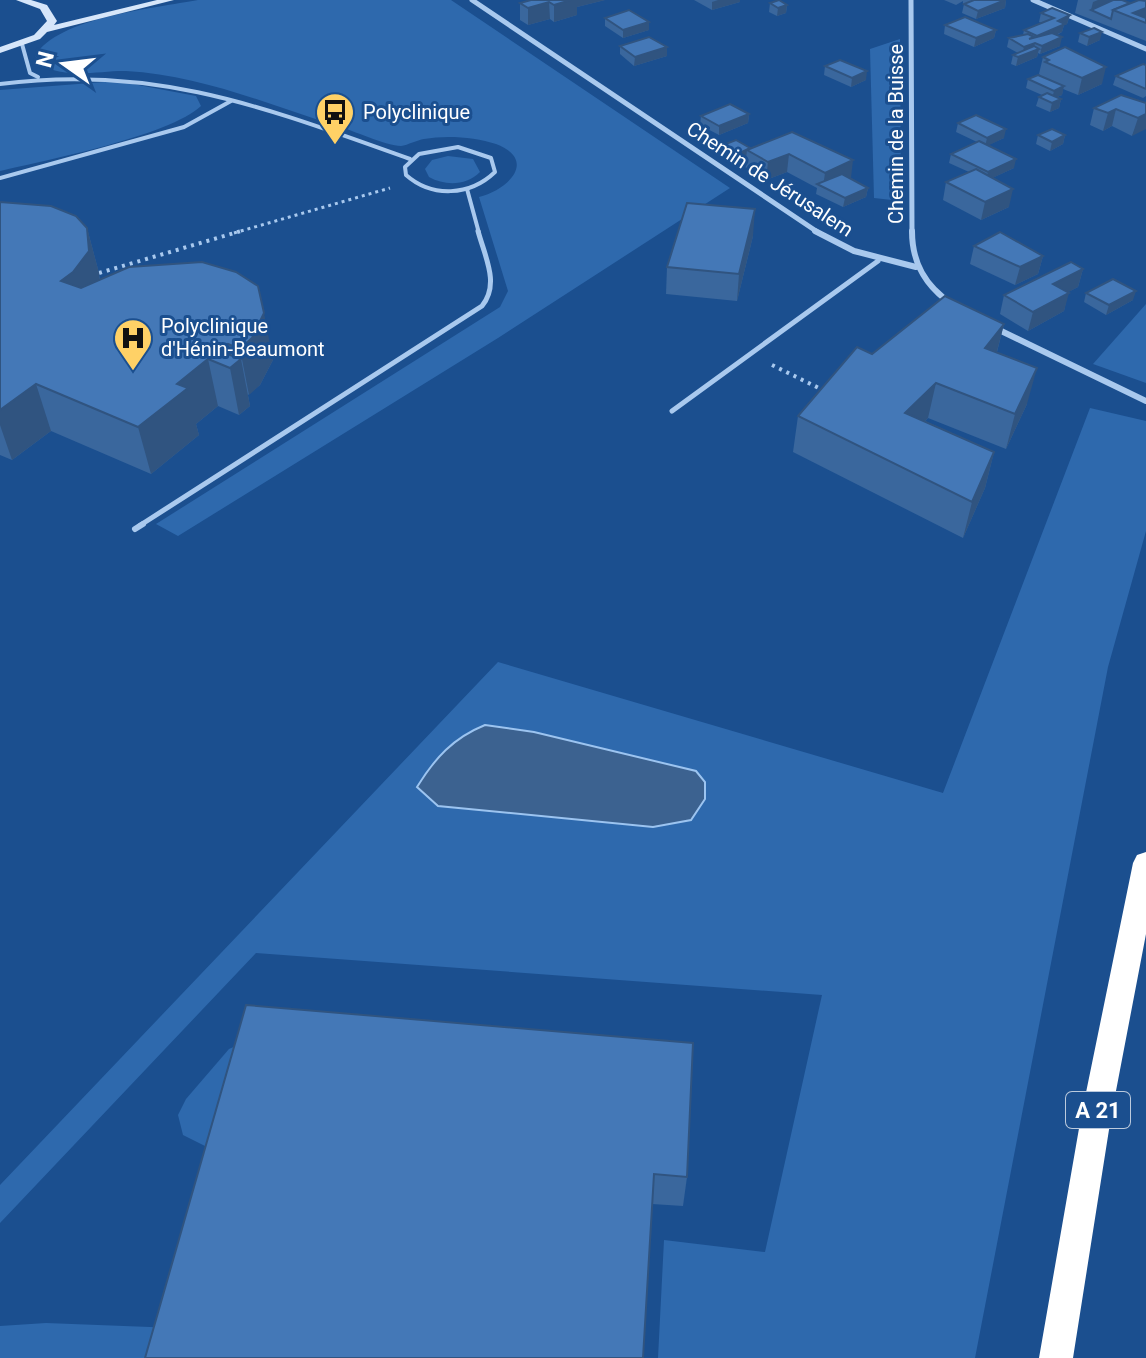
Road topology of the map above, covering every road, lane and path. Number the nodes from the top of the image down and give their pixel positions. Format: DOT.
graph roads {
  1 [pos="21,0"];
  2 [pos="58,0"];
  3 [pos="169,0"];
  4 [pos="472,0"];
  5 [pos="911,0"];
  6 [pos="1033,0"];
  7 [pos="33,2"];
  8 [pos="47,29"];
  9 [pos="22,44"];
  10 [pos="1146,49"];
  11 [pos="0,50"];
  12 [pos="38,77"];
  13 [pos="0,84"];
  14 [pos="231,100"];
  15 [pos="410,159"];
  16 [pos="0,178"];
  17 [pos="411,182"];
  18 [pos="467,189"];
  19 [pos="878,261"];
  20 [pos="916,267"];
  21 [pos="99,273"];
  22 [pos="958,307"];
  23 [pos="982,322"];
  24 [pos="771,364"];
  25 [pos="839,397"];
  26 [pos="1146,401"];
  27 [pos="672,411"];
  28 [pos="135,529"];
  29 [pos="1146,863"];
  30 [pos="1056,1358"];
  1 -- 7 [label="main road"];
  2 -- 7 [label="main road"];
  3 -- 8 [label="main road"];
  4 -- 19 [label="street, Chemin de Jérusalem"];
  5 -- 20 [label="street, Chemin de la Buisse"];
  6 -- 10 [label="street"];
  7 -- 8 [label="main road"];
  8 -- 9 [label="main road"];
  9 -- 11 [label="main road"];
  9 -- 12 [label="lane"];
  12 -- 13 [label="lane"];
  12 -- 14 [label="lane"];
  14 -- 15 [label="lane"];
  14 -- 16 [label="lane"];
  15 -- 17 [label="lane"];
  15 -- 18 [label="lane"];
  17 -- 18 [label="lane"];
  17 -- 21 [label="path"];
  18 -- 28 [label="lane"];
  19 -- 20 [label="street, Chemin de Jérusalem"];
  19 -- 27 [label="lane"];
  20 -- 22 [label="street"];
  23 -- 26 [label="street"];
  24 -- 25 [label="path"];
  29 -- 30 [label="highway, A 21"];
}
